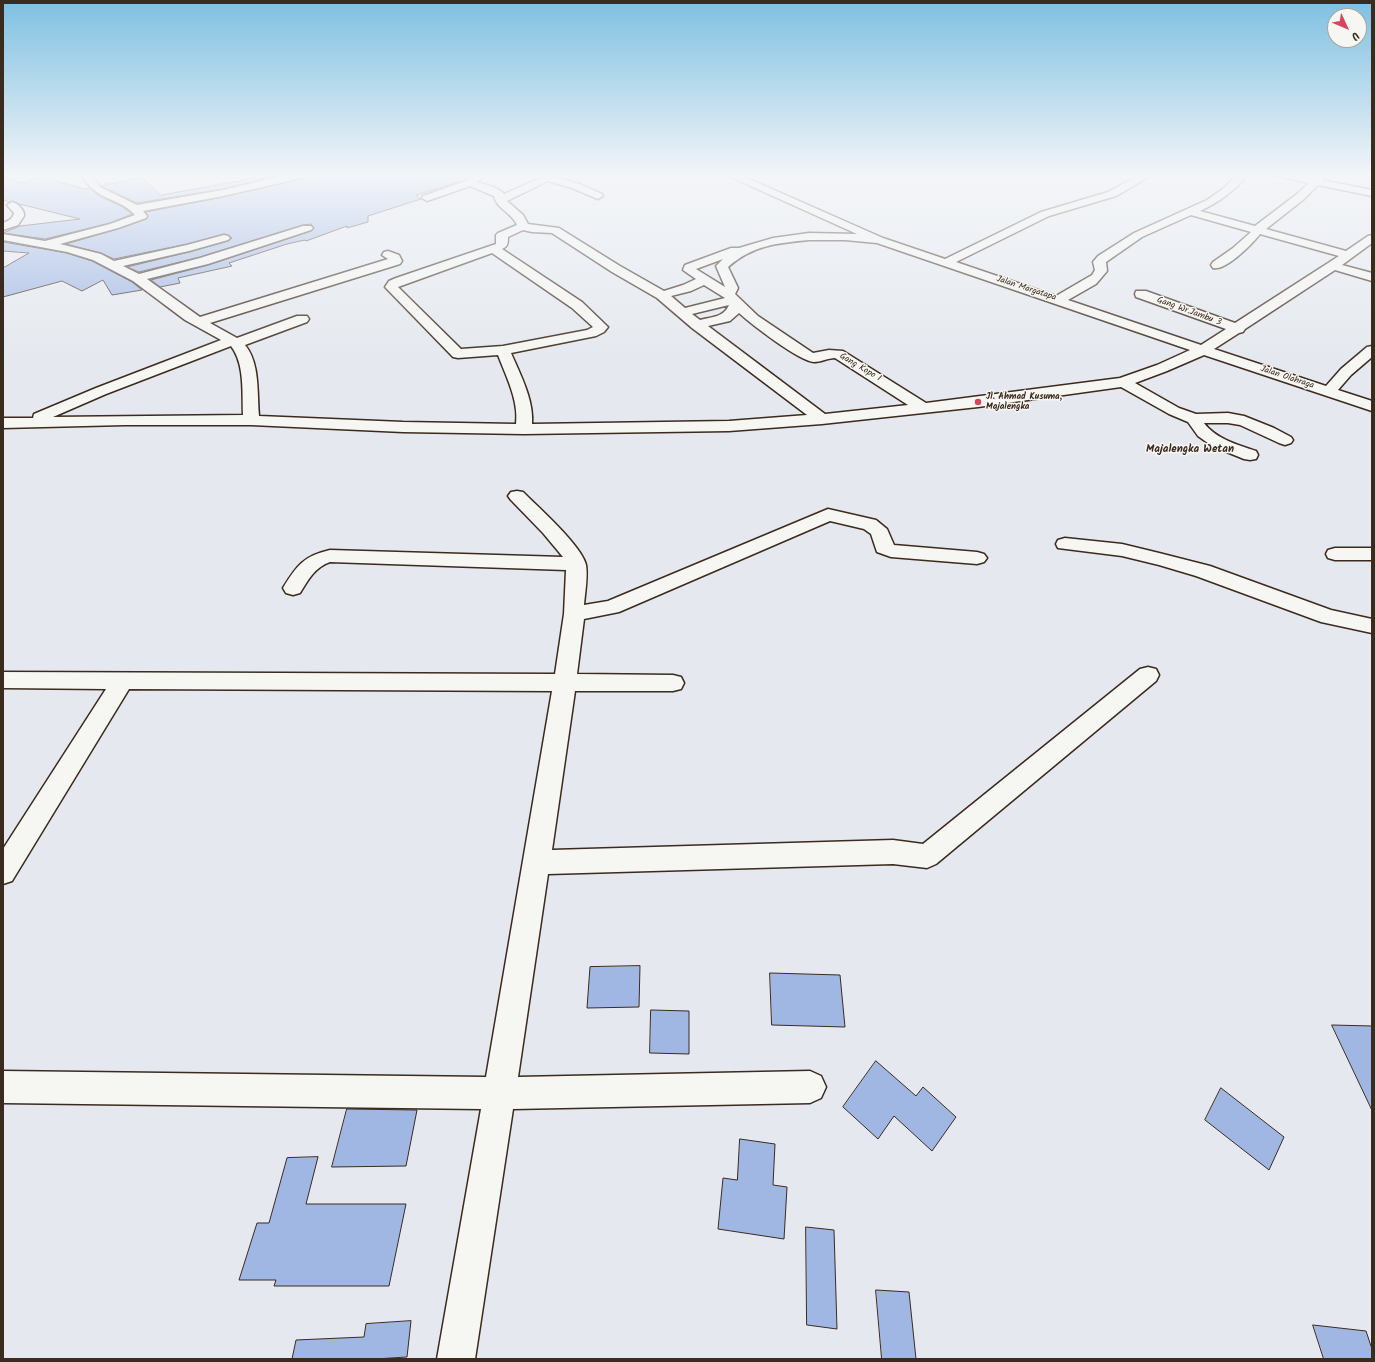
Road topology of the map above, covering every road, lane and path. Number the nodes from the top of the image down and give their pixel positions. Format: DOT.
graph roads {
  1 [pos="7,238"];
  2 [pos="71,238"];
  3 [pos="224,238"];
  4 [pos="275,238"];
  5 [pos="502,238"];
  6 [pos="567,238"];
  7 [pos="767,238"];
  8 [pos="811,238"];
  9 [pos="856,238"];
  10 [pos="874,238"];
  11 [pos="996,238"];
  12 [pos="1134,238"];
  13 [pos="1250,238"];
  14 [pos="1285,238"];
  15 [pos="1372,238"];
  16 [pos="879,240"];
  17 [pos="47,244"];
  18 [pos="494,248"];
  19 [pos="388,255"];
  20 [pos="1347,255"];
  21 [pos="710,259"];
  22 [pos="946,263"];
  23 [pos="112,265"];
  24 [pos="1217,265"];
  25 [pos="722,266"];
  26 [pos="1332,266"];
  27 [pos="379,267"];
  28 [pos="1372,277"];
  29 [pos="137,278"];
  30 [pos="400,280"];
  31 [pos="705,280"];
  32 [pos="1141,294"];
  33 [pos="662,295"];
  34 [pos="732,299"];
  35 [pos="1058,300"];
  36 [pos="683,312"];
  37 [pos="302,319"];
  38 [pos="198,322"];
  39 [pos="696,325"];
  40 [pos="1238,329"];
  41 [pos="234,342"];
  42 [pos="503,350"];
  43 [pos="1203,350"];
  44 [pos="1372,350"];
  45 [pos="1123,382"];
  46 [pos="1328,392"];
  47 [pos="1372,406"];
  48 [pos="923,408"];
  49 [pos="822,419"];
  50 [pos="1194,419"];
  51 [pos="251,420"];
  52 [pos="31,421"];
  53 [pos="3,423"];
  54 [pos="524,429"];
  55 [pos="1285,440"];
  56 [pos="1250,456"];
  57 [pos="516,496"];
  58 [pos="1065,544"];
  59 [pos="1335,554"];
  60 [pos="1372,554"];
  61 [pos="977,558"];
  62 [pos="576,564"];
  63 [pos="293,588"];
  64 [pos="574,614"];
  65 [pos="1372,626"];
  66 [pos="1148,675"];
  67 [pos="3,680"];
  68 [pos="123,680"];
  69 [pos="565,682"];
  70 [pos="673,683"];
  71 [pos="537,862"];
  72 [pos="3,872"];
  73 [pos="3,1087"];
  74 [pos="810,1087"];
  75 [pos="500,1093"];
  76 [pos="456,1359"];
  1 -- 17 [label="street"];
  2 -- 17 [label="street"];
  3 -- 23 [label="street"];
  4 -- 29 [label="street"];
  5 -- 18 [label="street"];
  6 -- 33 [label="street"];
  7 -- 21 [label="street"];
  8 -- 25 [label="street"];
  9 -- 16 [label="street"];
  10 -- 16 [label="street"];
  11 -- 22 [label="street"];
  12 -- 35 [label="street"];
  13 -- 24 [label="street"];
  14 -- 20 [label="street"];
  15 -- 20 [label="street"];
  16 -- 22 [label="street, Jalan Margatapa"];
  17 -- 23 [label="street"];
  18 -- 30 [label="street"];
  18 -- 42 [label="street"];
  19 -- 27 [label="street"];
  20 -- 26 [label="street"];
  21 -- 25 [label="street"];
  21 -- 31 [label="street, Gang Kopo 1"];
  22 -- 35 [label="street, Jalan Margatapa"];
  23 -- 29 [label="street"];
  25 -- 34 [label="street"];
  26 -- 28 [label="street"];
  26 -- 40 [label="street"];
  27 -- 30 [label="street"];
  27 -- 38 [label="street"];
  29 -- 38 [label="street"];
  30 -- 42 [label="street"];
  31 -- 33 [label="street"];
  31 -- 34 [label="street, Gang Kopo 1"];
  32 -- 40 [label="street, Gang Wr.Jambu 3"];
  33 -- 36 [label="street"];
  34 -- 36 [label="street"];
  34 -- 39 [label="street"];
  34 -- 48 [label="street, Gang Kopo 1"];
  35 -- 43 [label="street, Jalan Margatapa"];
  36 -- 39 [label="street"];
  37 -- 41 [label="street"];
  38 -- 41 [label="street"];
  39 -- 49 [label="street"];
  40 -- 43 [label="street"];
  41 -- 51 [label="street"];
  41 -- 52 [label="street"];
  42 -- 54 [label="street"];
  43 -- 45 [label="street"];
  43 -- 46 [label="street, Jalan Olahraga"];
  44 -- 46 [label="street"];
  45 -- 48 [label="street"];
  45 -- 50 [label="street"];
  46 -- 47 [label="street, Jalan Olahraga"];
  48 -- 49 [label="street"];
  49 -- 54 [label="street"];
  50 -- 55 [label="street"];
  50 -- 56 [label="street"];
  51 -- 52 [label="street"];
  51 -- 54 [label="street"];
  52 -- 53 [label="street"];
  57 -- 62 [label="street"];
  58 -- 65 [label="street"];
  59 -- 60 [label="street"];
  61 -- 64 [label="street"];
  62 -- 63 [label="street"];
  62 -- 64 [label="street"];
  64 -- 69 [label="street"];
  66 -- 71 [label="street"];
  67 -- 68 [label="street"];
  68 -- 69 [label="street"];
  68 -- 72 [label="street"];
  69 -- 70 [label="street"];
  69 -- 71 [label="street"];
  71 -- 75 [label="street"];
  73 -- 75 [label="street"];
  74 -- 75 [label="street"];
  75 -- 76 [label="street"];
}
